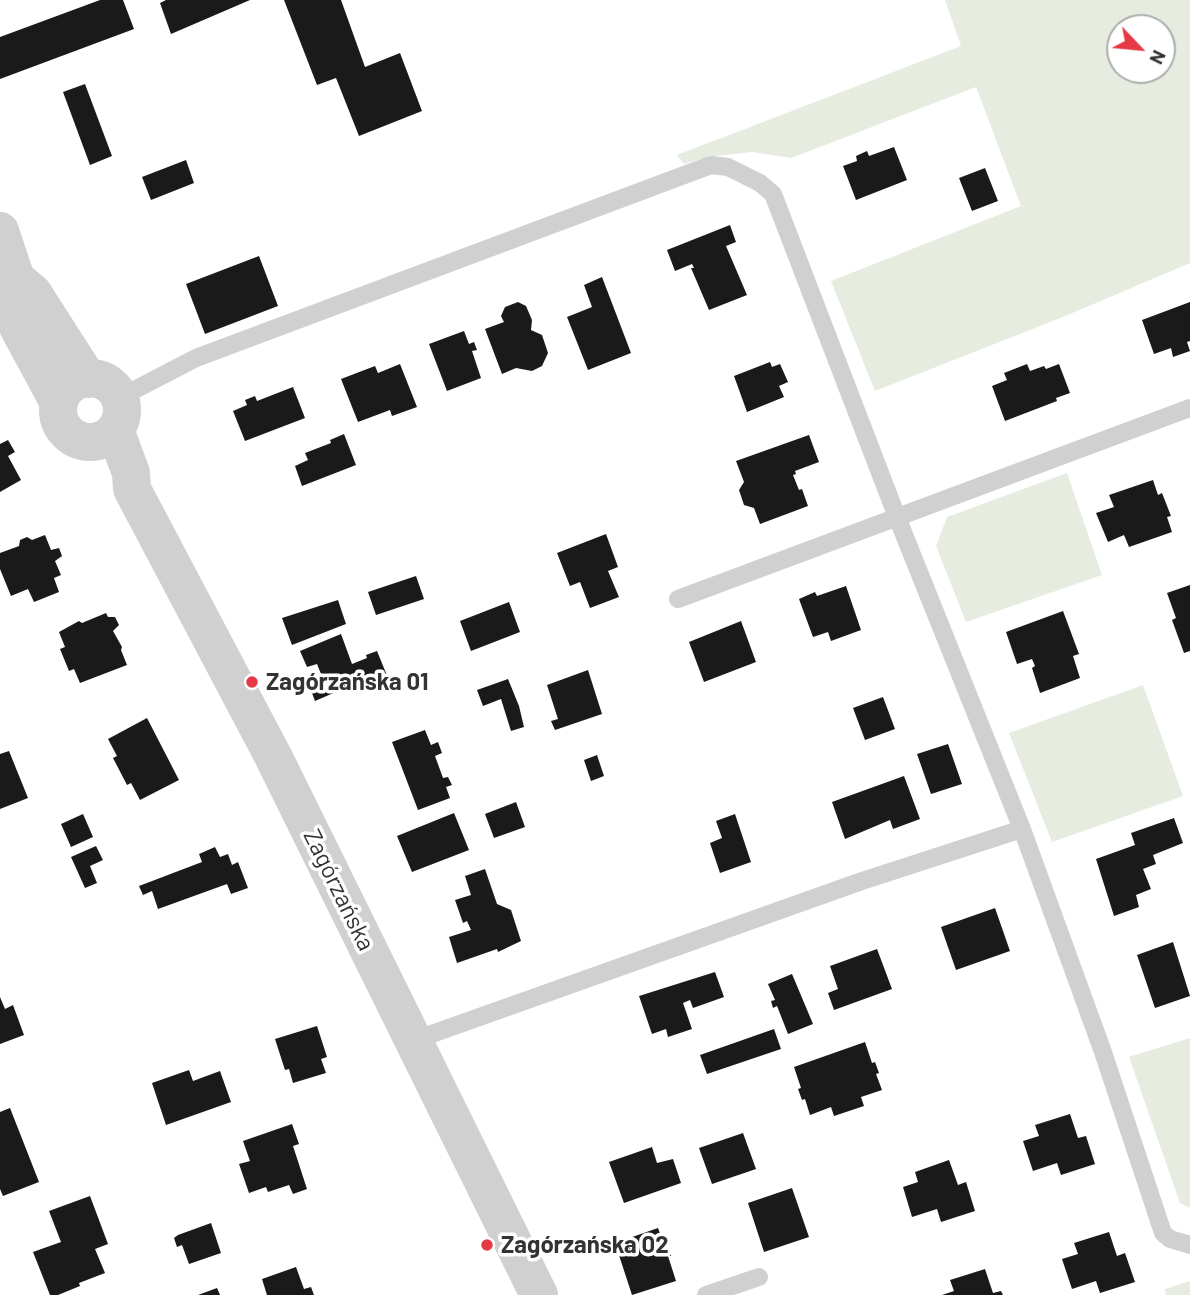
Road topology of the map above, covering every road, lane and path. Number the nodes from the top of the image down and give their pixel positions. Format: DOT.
graph roads {
  1 [pos="0,231"];
  2 [pos="16,279"];
  3 [pos="59,403"];
  4 [pos="1190,408"];
  5 [pos="104,413"];
  6 [pos="897,517"];
  7 [pos="678,599"];
  8 [pos="1022,829"];
  9 [pos="412,1041"];
  10 [pos="1190,1245"];
  11 [pos="759,1277"];
  12 [pos="539,1295"];
  13 [pos="706,1295"];
  1 -- 2 [label="street, Zagórzańska"];
  2 -- 3 [label="street, Zagórzańska"];
  2 -- 5 [label="street, Zagórzańska"];
  3 -- 5 [label="street"];
  3 -- 5 [label="street, Zagórzańska"];
  4 -- 6 [label="lane"];
  5 -- 6 [label="lane"];
  5 -- 9 [label="street, Zagórzańska"];
  6 -- 7 [label="lane"];
  6 -- 8 [label="lane"];
  8 -- 9 [label="lane"];
  8 -- 10 [label="lane"];
  9 -- 12 [label="street, Zagórzańska"];
  11 -- 13 [label="lane"];
}
